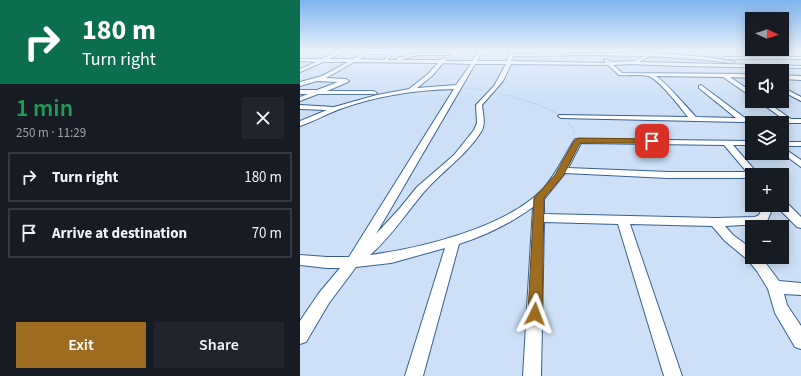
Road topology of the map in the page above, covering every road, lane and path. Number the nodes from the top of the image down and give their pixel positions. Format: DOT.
graph roads {
  1 [pos="340,69"];
  2 [pos="435,69"];
  3 [pos="470,69"];
  4 [pos="505,69"];
  5 [pos="614,69"];
  6 [pos="651,75"];
  7 [pos="724,76"];
  8 [pos="745,76"];
  9 [pos="789,77"];
  10 [pos="801,78"];
  11 [pos="316,79"];
  12 [pos="300,84"];
  13 [pos="458,87"];
  14 [pos="701,88"];
  15 [pos="411,90"];
  16 [pos="745,90"];
  17 [pos="494,91"];
  18 [pos="300,92"];
  19 [pos="318,92"];
  20 [pos="789,92"];
  21 [pos="801,92"];
  22 [pos="390,93"];
  23 [pos="300,99"];
  24 [pos="801,99"];
  25 [pos="300,107"];
  26 [pos="337,108"];
  27 [pos="771,108"];
  28 [pos="560,116"];
  29 [pos="693,118"];
  30 [pos="743,120"];
  31 [pos="790,121"];
  32 [pos="801,121"];
  33 [pos="300,124"];
  34 [pos="578,141"];
  35 [pos="726,142"];
  36 [pos="745,143"];
  37 [pos="789,144"];
  38 [pos="801,144"];
  39 [pos="789,155"];
  40 [pos="801,164"];
  41 [pos="747,168"];
  42 [pos="562,170"];
  43 [pos="745,175"];
  44 [pos="539,198"];
  45 [pos="766,212"];
  46 [pos="789,212"];
  47 [pos="539,218"];
  48 [pos="624,220"];
  49 [pos="715,222"];
  50 [pos="801,224"];
  51 [pos="454,241"];
  52 [pos="745,251"];
  53 [pos="300,260"];
  54 [pos="352,263"];
  55 [pos="760,264"];
  56 [pos="775,287"];
  57 [pos="801,289"];
  58 [pos="300,336"];
  59 [pos="801,341"];
  60 [pos="414,376"];
  61 [pos="532,376"];
  62 [pos="673,376"];
  1 -- 11 [label="street"];
  2 -- 15 [label="street"];
  3 -- 13 [label="street"];
  4 -- 17 [label="street"];
  5 -- 6 [label="street"];
  6 -- 7 [label="street"];
  6 -- 29 [label="street"];
  7 -- 8 [label="street"];
  7 -- 16 [label="street"];
  9 -- 10 [label="street"];
  11 -- 12 [label="street"];
  11 -- 19 [label="street"];
  13 -- 15 [label="street"];
  13 -- 17 [label="path"];
  13 -- 54 [label="street"];
  14 -- 30 [label="street"];
  15 -- 22 [label="street"];
  17 -- 28 [label="path"];
  17 -- 54 [label="street"];
  18 -- 19 [label="street"];
  19 -- 22 [label="street"];
  19 -- 23 [label="street"];
  20 -- 21 [label="street"];
  20 -- 24 [label="street"];
  22 -- 26 [label="street"];
  25 -- 26 [label="street"];
  26 -- 33 [label="street"];
  27 -- 31 [label="street"];
  28 -- 29 [label="street"];
  28 -- 34 [label="path"];
  29 -- 30 [label="street"];
  30 -- 31 [label="street"];
  31 -- 32 [label="street"];
  34 -- 35 [label="street"];
  34 -- 42 [label="street"];
  35 -- 36 [label="street"];
  35 -- 41 [label="street"];
  37 -- 38 [label="street"];
  39 -- 40 [label="street"];
  42 -- 43 [label="street"];
  42 -- 44 [label="street"];
  44 -- 47 [label="street"];
  44 -- 51 [label="street"];
  45 -- 49 [label="street"];
  46 -- 50 [label="street"];
  47 -- 48 [label="street"];
  47 -- 61 [label="street"];
  48 -- 49 [label="street"];
  48 -- 62 [label="street"];
  49 -- 52 [label="street"];
  51 -- 54 [label="street"];
  51 -- 60 [label="street"];
  53 -- 54 [label="street"];
  54 -- 58 [label="street"];
  55 -- 56 [label="street"];
  56 -- 57 [label="street"];
  56 -- 59 [label="street"];
}
